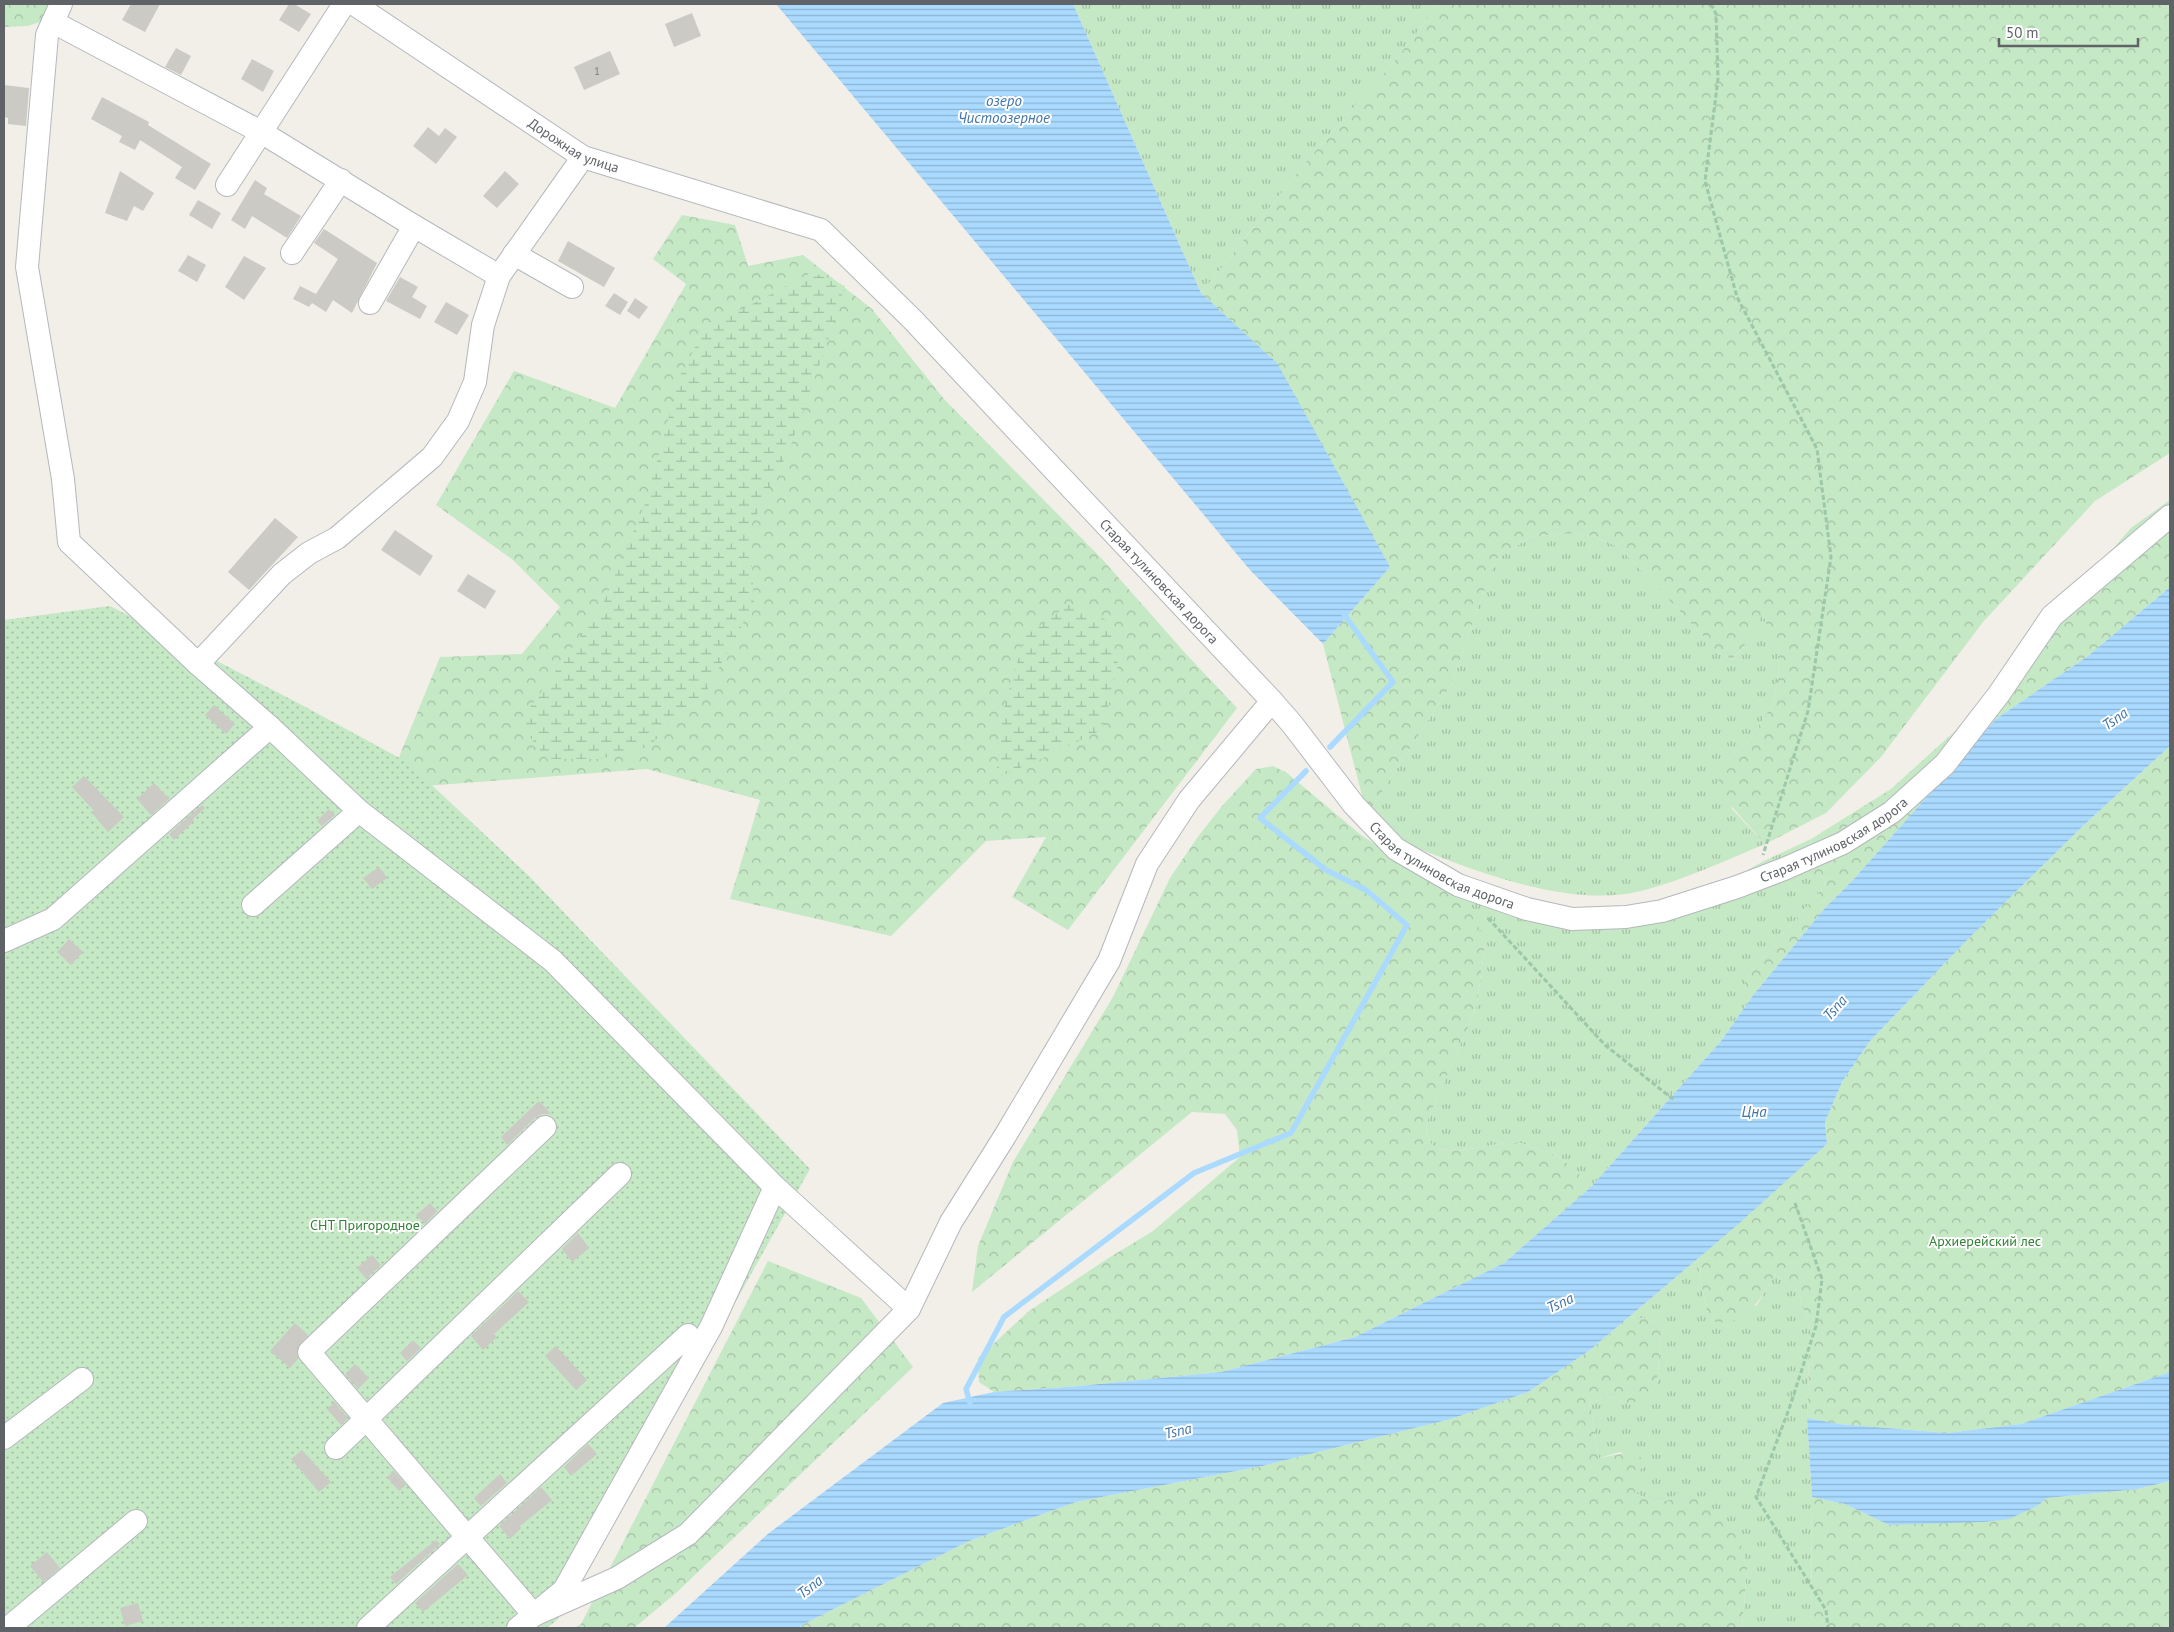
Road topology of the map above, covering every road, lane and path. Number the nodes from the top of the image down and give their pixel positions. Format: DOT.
graph roads {
  1 [pos="344,4"];
  2 [pos="354,4"];
  3 [pos="1711,4"];
  4 [pos="57,13"];
  5 [pos="262,132"];
  6 [pos="583,157"];
  7 [pos="341,180"];
  8 [pos="227,185"];
  9 [pos="414,226"];
  10 [pos="821,230"];
  11 [pos="292,253"];
  12 [pos="514,254"];
  13 [pos="498,276"];
  14 [pos="572,287"];
  15 [pos="370,303"];
  16 [pos="2170,516"];
  17 [pos="198,664"];
  18 [pos="1272,701"];
  19 [pos="270,727"];
  20 [pos="359,811"];
  21 [pos="1756,880"];
  22 [pos="253,905"];
  23 [pos="1485,914"];
  24 [pos="4,941"];
  25 [pos="1674,1100"];
  26 [pos="545,1127"];
  27 [pos="620,1174"];
  28 [pos="774,1187"];
  29 [pos="1795,1203"];
  30 [pos="909,1309"];
  31 [pos="688,1335"];
  32 [pos="82,1379"];
  33 [pos="366,1417"];
  34 [pos="4,1438"];
  35 [pos="336,1448"];
  36 [pos="136,1521"];
  37 [pos="467,1536"];
  38 [pos="526,1622"];
  39 [pos="8,1628"];
  40 [pos="368,1628"];
  41 [pos="1828,1628"];
  1 -- 5 [label="street"];
  2 -- 6 [label="street, Дорожная улица"];
  3 -- 21 [label="path"];
  4 -- 5 [label="street"];
  4 -- 17 [label="street"];
  5 -- 7 [label="street"];
  5 -- 8 [label="street"];
  6 -- 10 [label="street, Дорожная улица"];
  6 -- 12 [label="street"];
  7 -- 9 [label="street"];
  7 -- 11 [label="street"];
  9 -- 13 [label="street"];
  9 -- 15 [label="street"];
  10 -- 18 [label="street, Старая тулиновская дорога"];
  12 -- 13 [label="street"];
  12 -- 14 [label="street"];
  13 -- 17 [label="street"];
  16 -- 21 [label="street, Старая тулиновская дорога"];
  17 -- 19 [label="street"];
  18 -- 21 [label="street, Старая тулиновская дорога"];
  18 -- 30 [label="street"];
  19 -- 20 [label="street"];
  19 -- 24 [label="street"];
  20 -- 22 [label="street"];
  20 -- 28 [label="street"];
  23 -- 25 [label="path"];
  26 -- 33 [label="street"];
  27 -- 33 [label="street"];
  28 -- 30 [label="street"];
  28 -- 38 [label="street"];
  29 -- 41 [label="path"];
  30 -- 38 [label="street"];
  31 -- 37 [label="street"];
  32 -- 34 [label="street"];
  33 -- 35 [label="street"];
  33 -- 37 [label="street"];
  36 -- 39 [label="street"];
  37 -- 38 [label="street"];
  37 -- 40 [label="street"];
}
